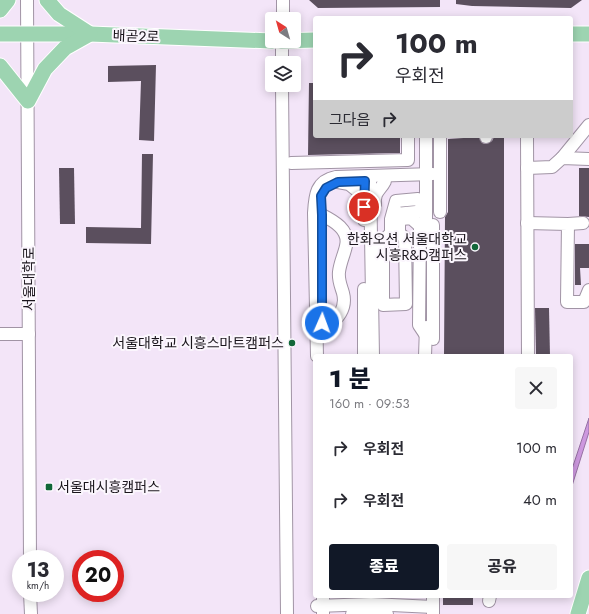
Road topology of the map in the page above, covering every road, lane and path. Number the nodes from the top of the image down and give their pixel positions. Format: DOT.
graph roads {
  1 [pos="8,0"];
  2 [pos="27,0"];
  3 [pos="47,0"];
  4 [pos="283,0"];
  5 [pos="0,10"];
  6 [pos="282,12"];
  7 [pos="0,34"];
  8 [pos="27,34"];
  9 [pos="90,34"];
  10 [pos="573,34"];
  11 [pos="589,34"];
  12 [pos="313,40"];
  13 [pos="265,41"];
  14 [pos="301,41"];
  15 [pos="0,66"];
  16 [pos="282,92"];
  17 [pos="290,92"];
  18 [pos="28,102"];
  19 [pos="589,125"];
  20 [pos="408,138"];
  21 [pos="426,138"];
  22 [pos="432,138"];
  23 [pos="440,138"];
  24 [pos="527,138"];
  25 [pos="562,158"];
  26 [pos="589,159"];
  27 [pos="401,160"];
  28 [pos="291,163"];
  29 [pos="527,168"];
  30 [pos="402,175"];
  31 [pos="430,177"];
  32 [pos="367,179"];
  33 [pos="385,181"];
  34 [pos="338,182"];
  35 [pos="424,211"];
  36 [pos="440,212"];
  37 [pos="322,215"];
  38 [pos="527,223"];
  39 [pos="583,223"];
  40 [pos="368,224"];
  41 [pos="568,224"];
  42 [pos="420,226"];
  43 [pos="589,290"];
  44 [pos="0,334"];
  45 [pos="29,334"];
  46 [pos="321,334"];
  47 [pos="426,334"];
  48 [pos="317,354"];
  49 [pos="321,354"];
  50 [pos="364,354"];
  51 [pos="373,354"];
  52 [pos="425,354"];
  53 [pos="433,354"];
  54 [pos="528,354"];
  55 [pos="30,550"];
  56 [pos="589,578"];
  57 [pos="30,602"];
  58 [pos="429,604"];
  59 [pos="320,605"];
  60 [pos="366,607"];
  61 [pos="30,614"];
  62 [pos="287,614"];
  63 [pos="293,614"];
  64 [pos="352,614"];
  65 [pos="387,614"];
  66 [pos="578,614"];
  1 -- 5 [label="main road"];
  2 -- 8 [label="street, 서울대학로"];
  3 -- 9 [label="main road"];
  4 -- 6 [label="street"];
  7 -- 8 [label="main road, 배곧2로"];
  8 -- 9 [label="main road, 배곧2로"];
  8 -- 18 [label="street, 서울대학로"];
  9 -- 13 [label="main road, 배곧2로"];
  9 -- 18 [label="main road"];
  10 -- 11 [label="main road"];
  12 -- 14 [label="main road"];
  15 -- 18 [label="main road"];
  16 -- 62 [label="street"];
  17 -- 28 [label="street"];
  18 -- 45 [label="street, 서울대학로"];
  19 -- 25 [label="street"];
  20 -- 27 [label="street"];
  21 -- 31 [label="street"];
  22 -- 31 [label="street"];
  23 -- 36 [label="street"];
  24 -- 29 [label="street"];
  25 -- 26 [label="street"];
  25 -- 29 [label="street"];
  27 -- 28 [label="street"];
  27 -- 30 [label="street"];
  28 -- 63 [label="street"];
  29 -- 38 [label="street"];
  30 -- 31 [label="street"];
  30 -- 32 [label="street"];
  31 -- 33 [label="street"];
  31 -- 35 [label="street"];
  31 -- 53 [label="street"];
  32 -- 33 [label="street"];
  32 -- 34 [label="street"];
  32 -- 40 [label="street"];
  32 -- 48 [label="street"];
  33 -- 40 [label="street"];
  34 -- 37 [label="street"];
  34 -- 40 [label="street"];
  35 -- 42 [label="street"];
  35 -- 42 [label="street"];
  35 -- 47 [label="street"];
  37 -- 46 [label="street"];
  37 -- 46 [label="street"];
  38 -- 41 [label="street"];
  38 -- 54 [label="street"];
  39 -- 41 [label="street"];
  40 -- 50 [label="street"];
  40 -- 51 [label="street"];
  41 -- 43 [label="street"];
  42 -- 47 [label="street"];
  44 -- 45 [label="street"];
  45 -- 55 [label="street, 서울대학로"];
  46 -- 49 [label="street"];
  47 -- 52 [label="street"];
  56 -- 66 [label="main road"];
  57 -- 61 [label="street"];
  58 -- 60 [label="street"];
  59 -- 60 [label="street"];
  60 -- 64 [label="street"];
  60 -- 65 [label="street"];
}
